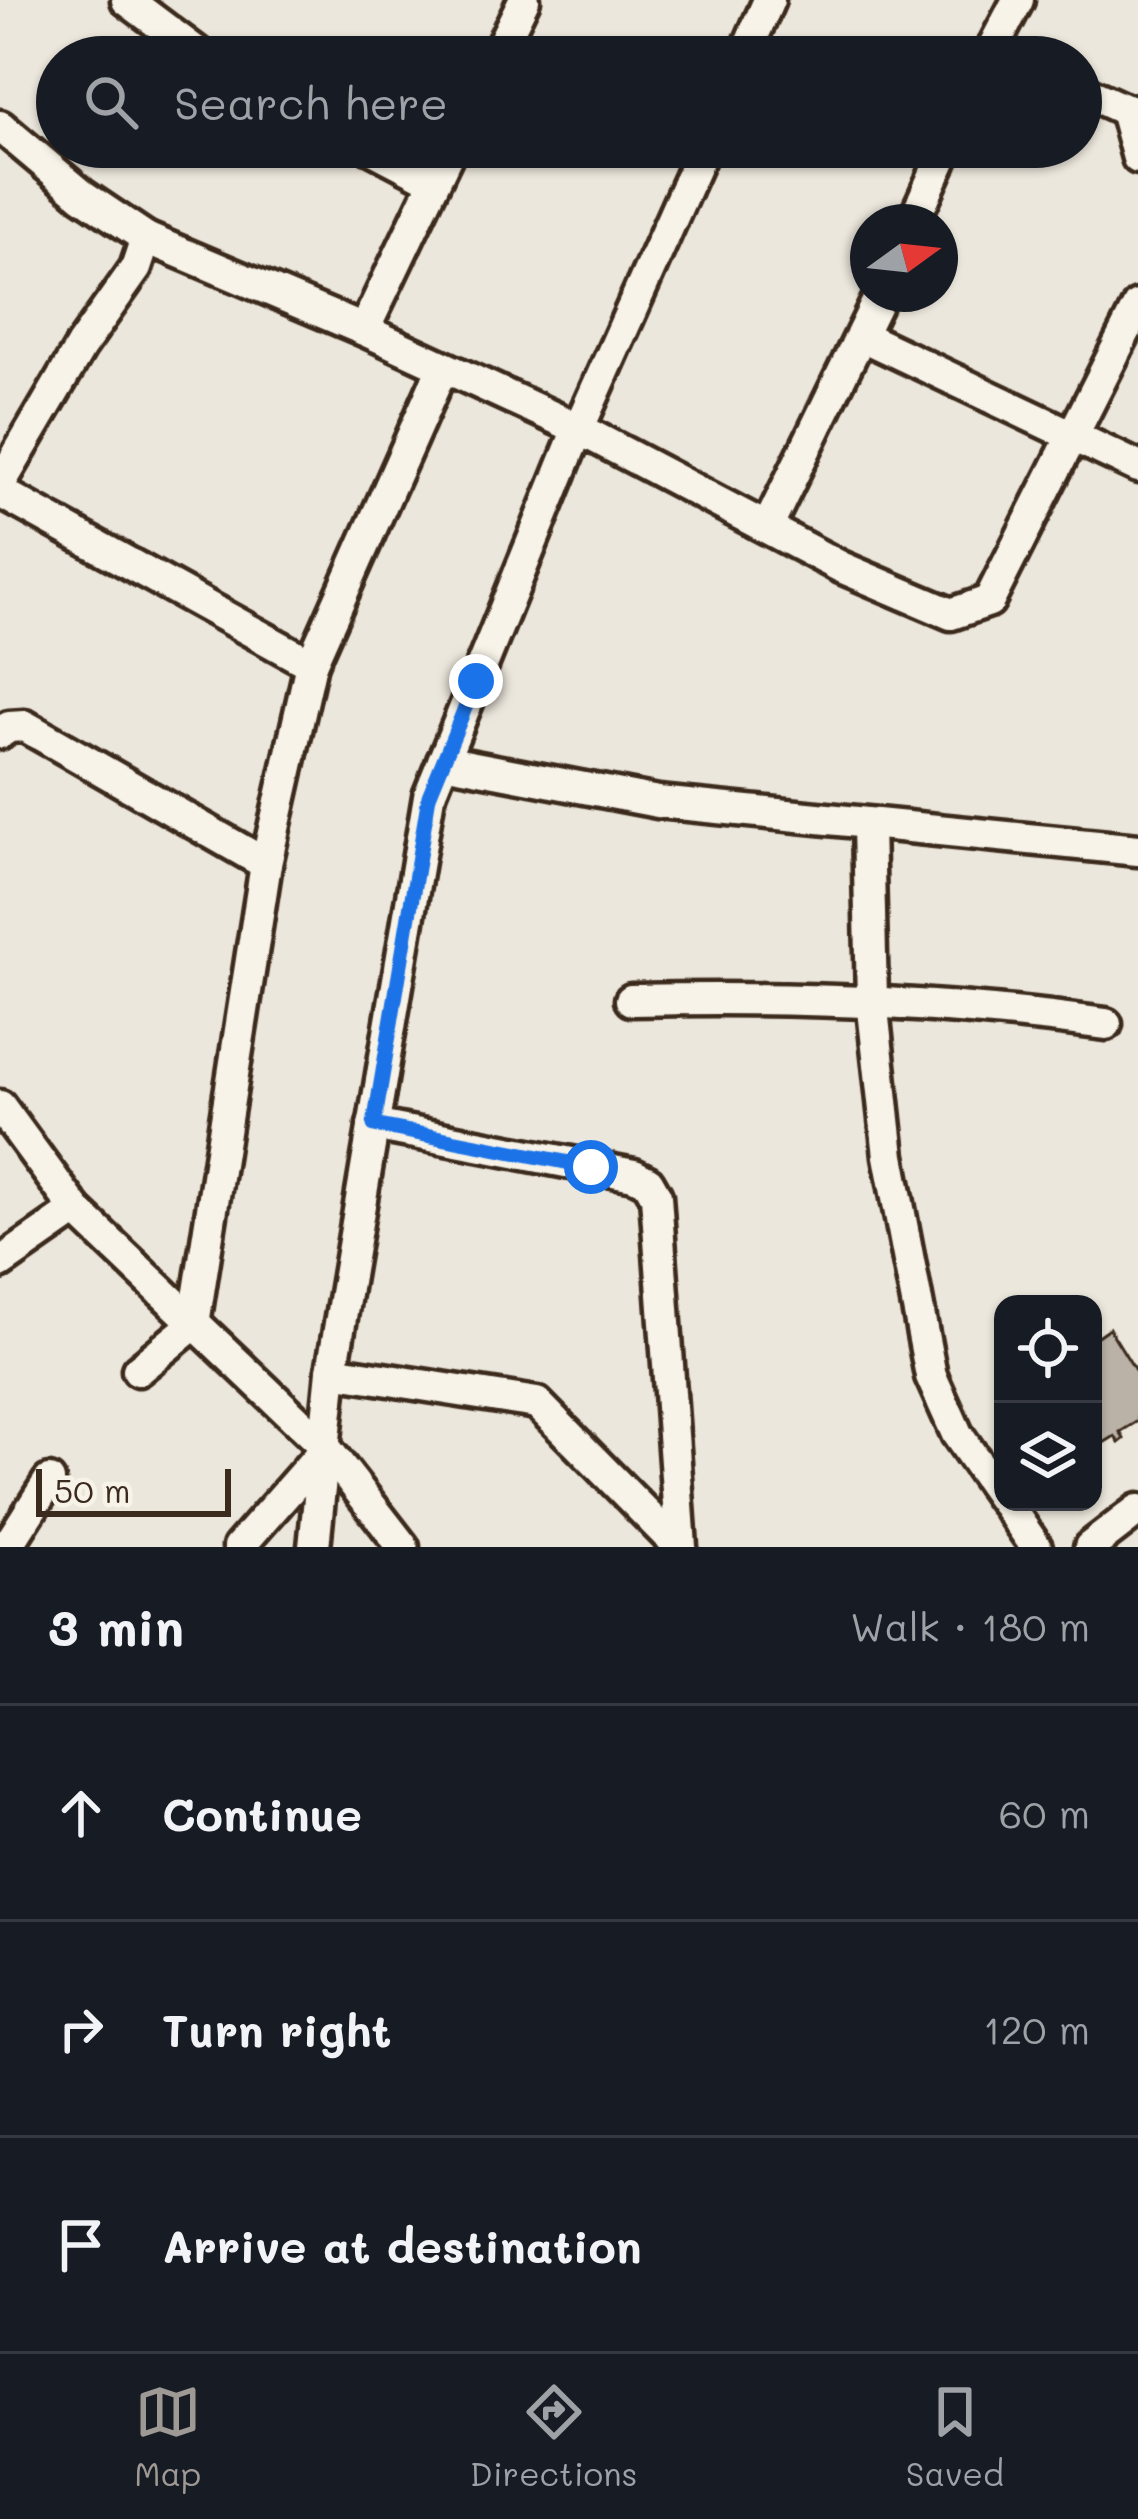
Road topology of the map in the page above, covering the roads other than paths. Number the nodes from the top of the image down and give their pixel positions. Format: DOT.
graph roads {
  1 [pos="128,0"];
  2 [pos="524,0"];
  3 [pos="770,0"];
  4 [pos="1018,0"];
  5 [pos="175,36"];
  6 [pos="506,36"];
  7 [pos="754,36"];
  8 [pos="1003,36"];
  9 [pos="1102,98"];
  10 [pos="1132,110"];
  11 [pos="0,126"];
  12 [pos="36,156"];
  13 [pos="1138,158"];
  14 [pos="50,168"];
  15 [pos="408,168"];
  16 [pos="441,168"];
  17 [pos="695,168"];
  18 [pos="938,168"];
  19 [pos="434,182"];
  20 [pos="922,204"];
  21 [pos="146,238"];
  22 [pos="1138,306"];
  23 [pos="873,312"];
  24 [pos="364,330"];
  25 [pos="862,336"];
  26 [pos="442,369"];
  27 [pos="579,429"];
  28 [pos="1072,435"];
  29 [pos="1138,467"];
  30 [pos="0,488"];
  31 [pos="768,526"];
  32 [pos="311,664"];
  33 [pos="0,733"];
  34 [pos="443,761"];
  35 [pos="868,824"];
  36 [pos="1138,850"];
  37 [pos="266,864"];
  38 [pos="631,1000"];
  39 [pos="872,1000"];
  40 [pos="1106,1024"];
  41 [pos="0,1106"];
  42 [pos="374,1125"];
  43 [pos="76,1210"];
  44 [pos="0,1263"];
  45 [pos="194,1324"];
  46 [pos="138,1370"];
  47 [pos="332,1371"];
  48 [pos="326,1448"];
  49 [pos="50,1480"];
  50 [pos="994,1487"];
  51 [pos="1138,1510"];
  52 [pos="1011,1511"];
  53 [pos="5,1543"];
  54 [pos="239,1547"];
  55 [pos="314,1547"];
  56 [pos="403,1547"];
  57 [pos="680,1547"];
  58 [pos="1036,1547"];
  59 [pos="1090,1547"];
  1 -- 5 [label="street"];
  2 -- 6 [label="street"];
  3 -- 7 [label="street"];
  4 -- 8 [label="street"];
  9 -- 10 [label="street"];
  10 -- 13 [label="street"];
  11 -- 12 [label="street"];
  14 -- 21 [label="street"];
  15 -- 19 [label="street"];
  16 -- 19 [label="street"];
  17 -- 27 [label="street"];
  18 -- 20 [label="street"];
  19 -- 24 [label="street"];
  21 -- 24 [label="street"];
  21 -- 30 [label="street"];
  22 -- 28 [label="street"];
  23 -- 25 [label="street"];
  24 -- 26 [label="street"];
  25 -- 28 [label="street"];
  25 -- 31 [label="street"];
  26 -- 27 [label="street"];
  26 -- 32 [label="street"];
  27 -- 31 [label="street"];
  27 -- 34 [label="street"];
  28 -- 29 [label="street"];
  28 -- 31 [label="street"];
  30 -- 32 [label="street"];
  32 -- 37 [label="street"];
  33 -- 37 [label="street"];
  34 -- 35 [label="street"];
  34 -- 42 [label="street"];
  35 -- 36 [label="street"];
  35 -- 39 [label="street"];
  37 -- 45 [label="street"];
  38 -- 39 [label="street"];
  39 -- 40 [label="street"];
  39 -- 50 [label="street"];
  41 -- 43 [label="street"];
  42 -- 47 [label="street"];
  42 -- 57 [label="street"];
  43 -- 44 [label="street"];
  43 -- 45 [label="street"];
  45 -- 46 [label="street"];
  45 -- 48 [label="street"];
  47 -- 48 [label="street"];
  47 -- 57 [label="street"];
  48 -- 54 [label="street"];
  48 -- 55 [label="street"];
  48 -- 56 [label="street"];
  49 -- 53 [label="street"];
  51 -- 59 [label="street"];
  52 -- 58 [label="street"];
}
